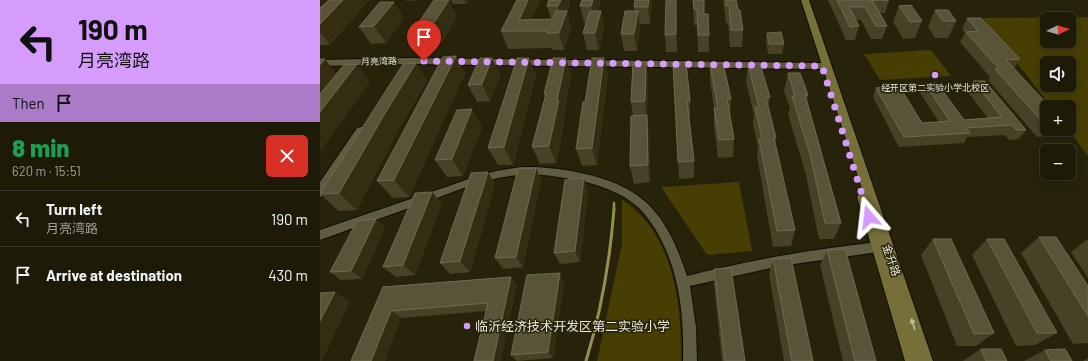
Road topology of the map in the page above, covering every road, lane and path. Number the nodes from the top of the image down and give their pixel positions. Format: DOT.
graph roads {
  1 [pos="800,0"];
  2 [pos="805,0"];
  3 [pos="409,61"];
  4 [pos="320,63"];
  5 [pos="822,66"];
  6 [pos="400,74"];
  7 [pos="369,120"];
  8 [pos="320,192"];
  9 [pos="320,235"];
  10 [pos="878,247"];
  11 [pos="684,282"];
  12 [pos="690,361"];
  13 [pos="913,361"];
  14 [pos="925,361"];
  1 -- 5 [label="main road, 金升路"];
  14 -- 2 [label="main road, 金升路, one-way"];
  3 -- 4 [label="street, 月亮湾路"];
  3 -- 5 [label="street, 月亮湾路"];
  3 -- 6 [label="street"];
  5 -- 10 [label="main road, 金升路"];
  7 -- 8 [label="street"];
  9 -- 11 [label="street"];
  10 -- 11 [label="street"];
  10 -- 13 [label="main road, 金升路"];
  11 -- 12 [label="street"];
}
